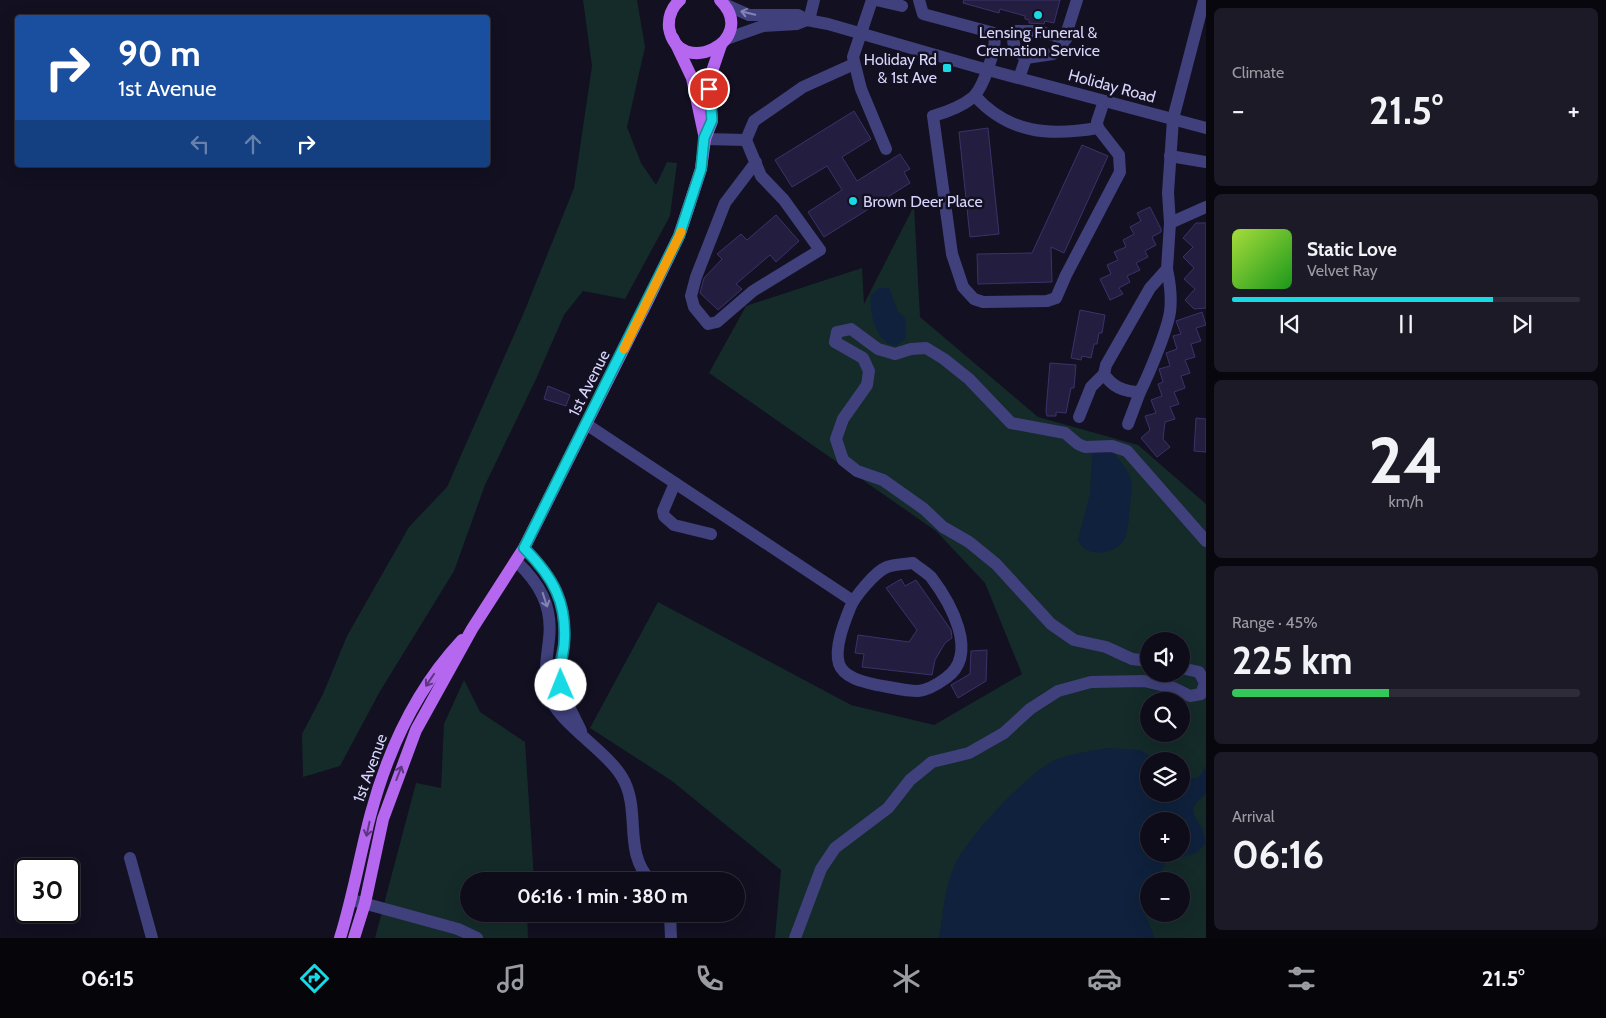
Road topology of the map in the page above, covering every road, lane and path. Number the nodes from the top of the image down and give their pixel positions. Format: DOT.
graph roads {
  1 [pos="814,0"];
  2 [pos="872,0"];
  3 [pos="876,0"];
  4 [pos="919,0"];
  5 [pos="1077,0"];
  6 [pos="1204,0"];
  7 [pos="677,1"];
  8 [pos="722,2"];
  9 [pos="902,6"];
  10 [pos="808,20"];
  11 [pos="861,35"];
  12 [pos="673,38"];
  13 [pos="1066,39"];
  14 [pos="723,42"];
  15 [pos="1026,58"];
  16 [pos="854,64"];
  17 [pos="988,70"];
  18 [pos="1019,78"];
  19 [pos="975,96"];
  20 [pos="1104,101"];
  21 [pos="1172,119"];
  22 [pos="1098,128"];
  23 [pos="1206,128"];
  24 [pos="704,138"];
  25 [pos="746,140"];
  26 [pos="886,148"];
  27 [pos="1170,156"];
  28 [pos="756,162"];
  29 [pos="1206,162"];
  30 [pos="1206,207"];
  31 [pos="1170,223"];
  32 [pos="1167,269"];
  33 [pos="1104,374"];
  34 [pos="1140,392"];
  35 [pos="1078,417"];
  36 [pos="586,424"];
  37 [pos="1128,424"];
  38 [pos="675,483"];
  39 [pos="711,534"];
  40 [pos="1206,541"];
  41 [pos="524,548"];
  42 [pos="517,562"];
  43 [pos="853,601"];
  44 [pos="472,629"];
  45 [pos="1140,659"];
  46 [pos="1190,670"];
  47 [pos="1140,681"];
  48 [pos="1148,682"];
  49 [pos="583,735"];
  50 [pos="130,858"];
  51 [pos="644,872"];
  52 [pos="352,900"];
  53 [pos="365,903"];
  54 [pos="670,922"];
  55 [pos="152,938"];
  56 [pos="340,938"];
  57 [pos="354,938"];
  58 [pos="477,938"];
  59 [pos="671,938"];
  60 [pos="795,938"];
  1 -- 10 [label="street"];
  2 -- 11 [label="street"];
  3 -- 9 [label="street"];
  4 -- 17 [label="street"];
  5 -- 13 [label="street"];
  6 -- 21 [label="street"];
  7 -- 12 [label="main road"];
  10 -- 8 [label="street, Holiday Road, one-way"];
  8 -- 14 [label="main road, 1st Avenue"];
  10 -- 11 [label="street, Holiday Road"];
  10 -- 14 [label="street, Holiday Road"];
  11 -- 16 [label="street"];
  11 -- 17 [label="street, Holiday Road"];
  12 -- 14 [label="main road"];
  12 -- 24 [label="main road, 1st Avenue"];
  13 -- 15 [label="street"];
  13 -- 15 [label="street"];
  14 -- 24 [label="main road, 1st Avenue"];
  15 -- 18 [label="street"];
  16 -- 25 [label="street"];
  16 -- 26 [label="street"];
  17 -- 18 [label="street, Holiday Road"];
  17 -- 19 [label="street"];
  18 -- 20 [label="street, Holiday Road"];
  19 -- 22 [label="street"];
  19 -- 22 [label="street"];
  20 -- 21 [label="street, Holiday Road"];
  20 -- 22 [label="street"];
  21 -- 23 [label="street, Holiday Road"];
  21 -- 27 [label="street"];
  24 -- 25 [label="street"];
  24 -- 36 [label="main road, 1st Avenue"];
  25 -- 28 [label="street"];
  27 -- 29 [label="street"];
  27 -- 31 [label="street"];
  28 -- 28 [label="street"];
  30 -- 31 [label="street"];
  31 -- 32 [label="street"];
  32 -- 33 [label="street"];
  32 -- 34 [label="street"];
  33 -- 34 [label="street"];
  33 -- 35 [label="street"];
  34 -- 37 [label="street"];
  36 -- 38 [label="street"];
  36 -- 41 [label="main road, 1st Avenue"];
  38 -- 39 [label="street"];
  38 -- 43 [label="street"];
  40 -- 45 [label="street"];
  41 -- 42 [label="main road, 1st Avenue"];
  41 -- 49 [label="street"];
  42 -- 44 [label="main road, 1st Avenue"];
  42 -- 49 [label="street, one-way"];
  43 -- 43 [label="street"];
  44 -- 52 [label="main road, 1st Avenue, one-way"];
  53 -- 44 [label="main road, 1st Avenue, one-way"];
  46 -- 48 [label="street"];
  47 -- 60 [label="street"];
  49 -- 51 [label="street"];
  50 -- 55 [label="street"];
  52 -- 53 [label="street"];
  52 -- 56 [label="main road, 1st Avenue"];
  53 -- 57 [label="main road, 1st Avenue"];
  53 -- 58 [label="street"];
  54 -- 59 [label="street"];
}
